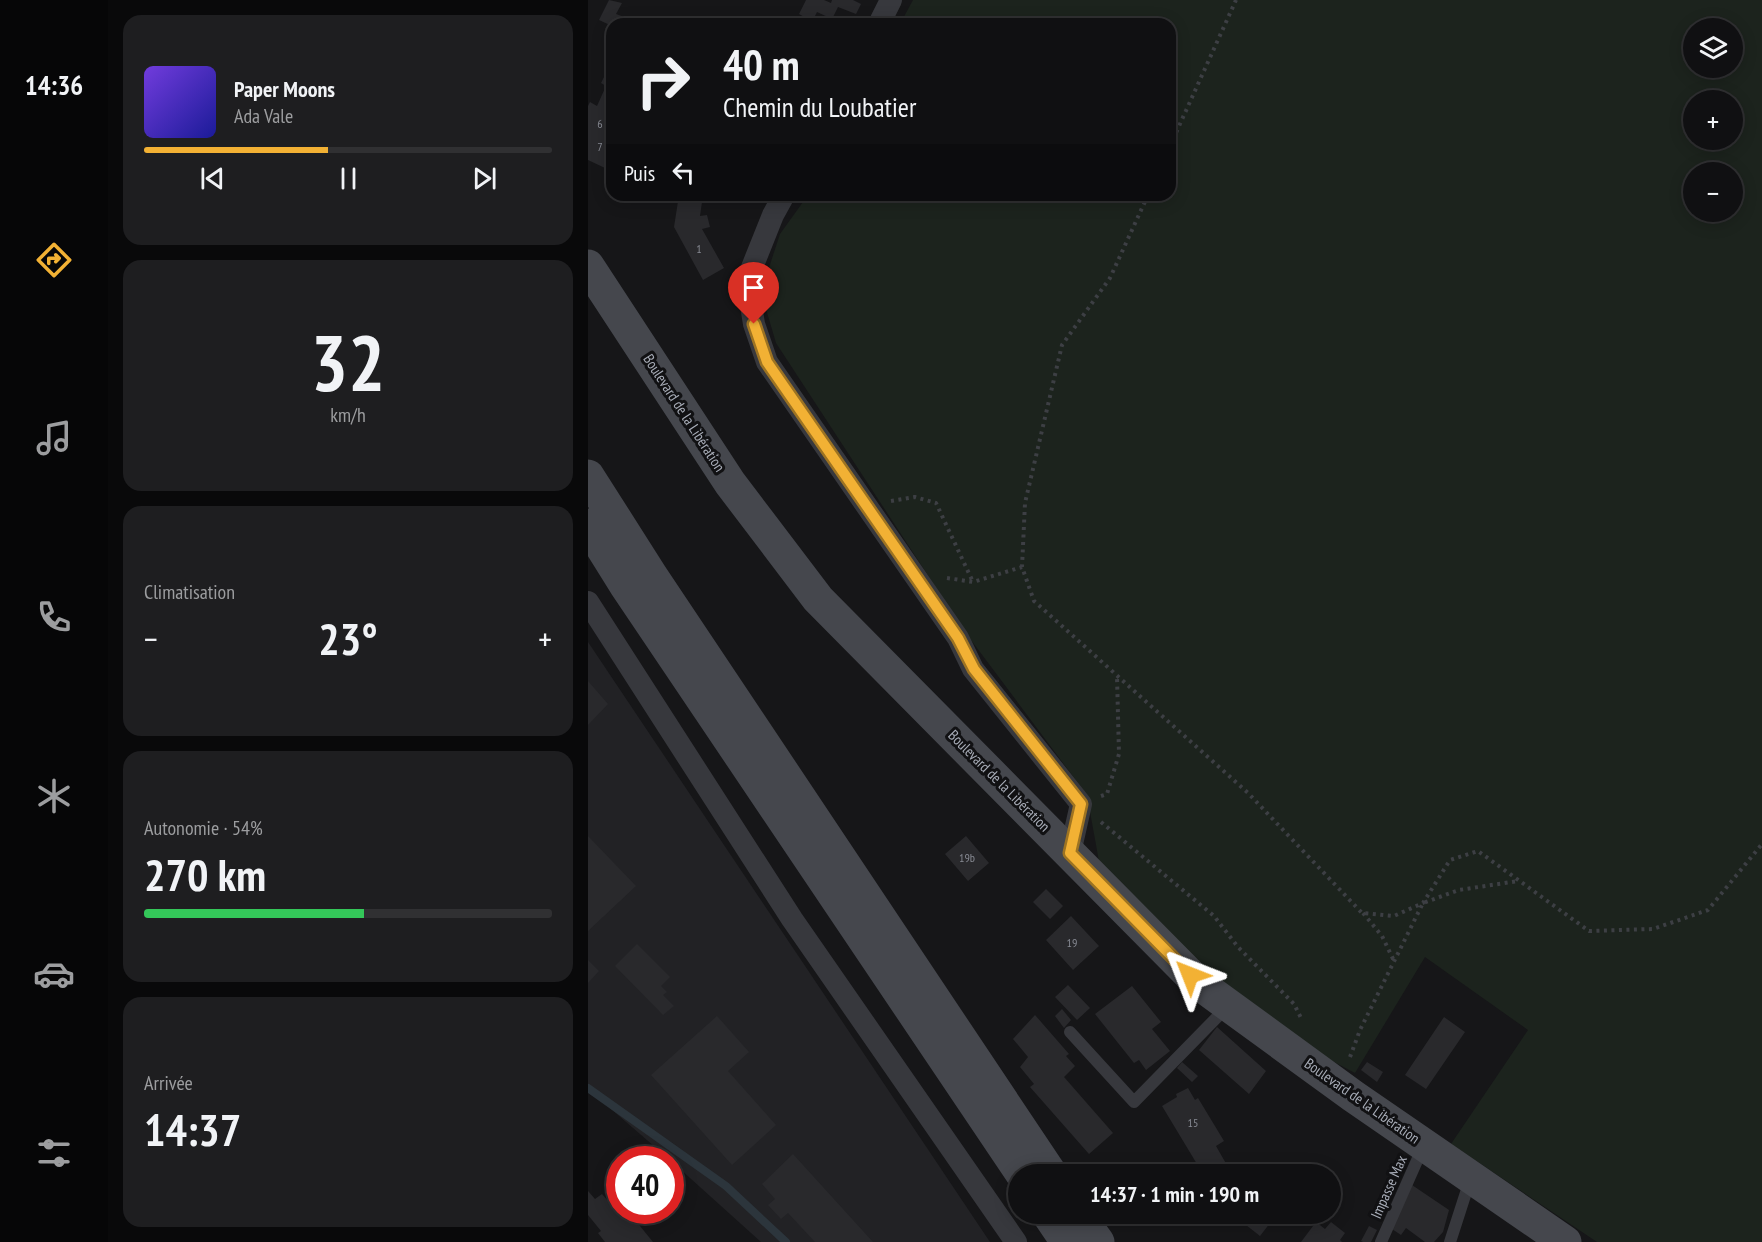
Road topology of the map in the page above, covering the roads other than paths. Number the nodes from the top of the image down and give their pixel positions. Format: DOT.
graph roads {
  1 [pos="891,0"];
  2 [pos="882,18"];
  3 [pos="781,201"];
  4 [pos="588,266"];
  5 [pos="588,476"];
  6 [pos="588,525"];
  7 [pos="588,602"];
  8 [pos="1070,853"];
  9 [pos="1229,1005"];
  10 [pos="1071,1032"];
  11 [pos="1424,1144"];
  12 [pos="1015,1164"];
  13 [pos="1044,1164"];
  14 [pos="1471,1177"];
  15 [pos="1055,1224"];
  16 [pos="1085,1224"];
  17 [pos="1016,1242"];
  18 [pos="1067,1242"];
  19 [pos="1098,1242"];
  20 [pos="1381,1242"];
  21 [pos="1450,1242"];
  22 [pos="1565,1242"];
  1 -- 2 [label="street"];
  3 -- 8 [label="street"];
  4 -- 8 [label="main road, Boulevard de la Libération"];
  5 -- 13 [label="main road"];
  6 -- 12 [label="main road"];
  7 -- 17 [label="street"];
  8 -- 9 [label="main road, Boulevard de la Libération"];
  9 -- 10 [label="lane"];
  9 -- 11 [label="main road, Boulevard de la Libération"];
  11 -- 14 [label="main road, Boulevard de la Libération"];
  11 -- 20 [label="lane, Impasse Max"];
  14 -- 21 [label="lane"];
  14 -- 22 [label="main road, Boulevard de la Libération"];
  15 -- 18 [label="main road"];
  16 -- 19 [label="main road"];
}
